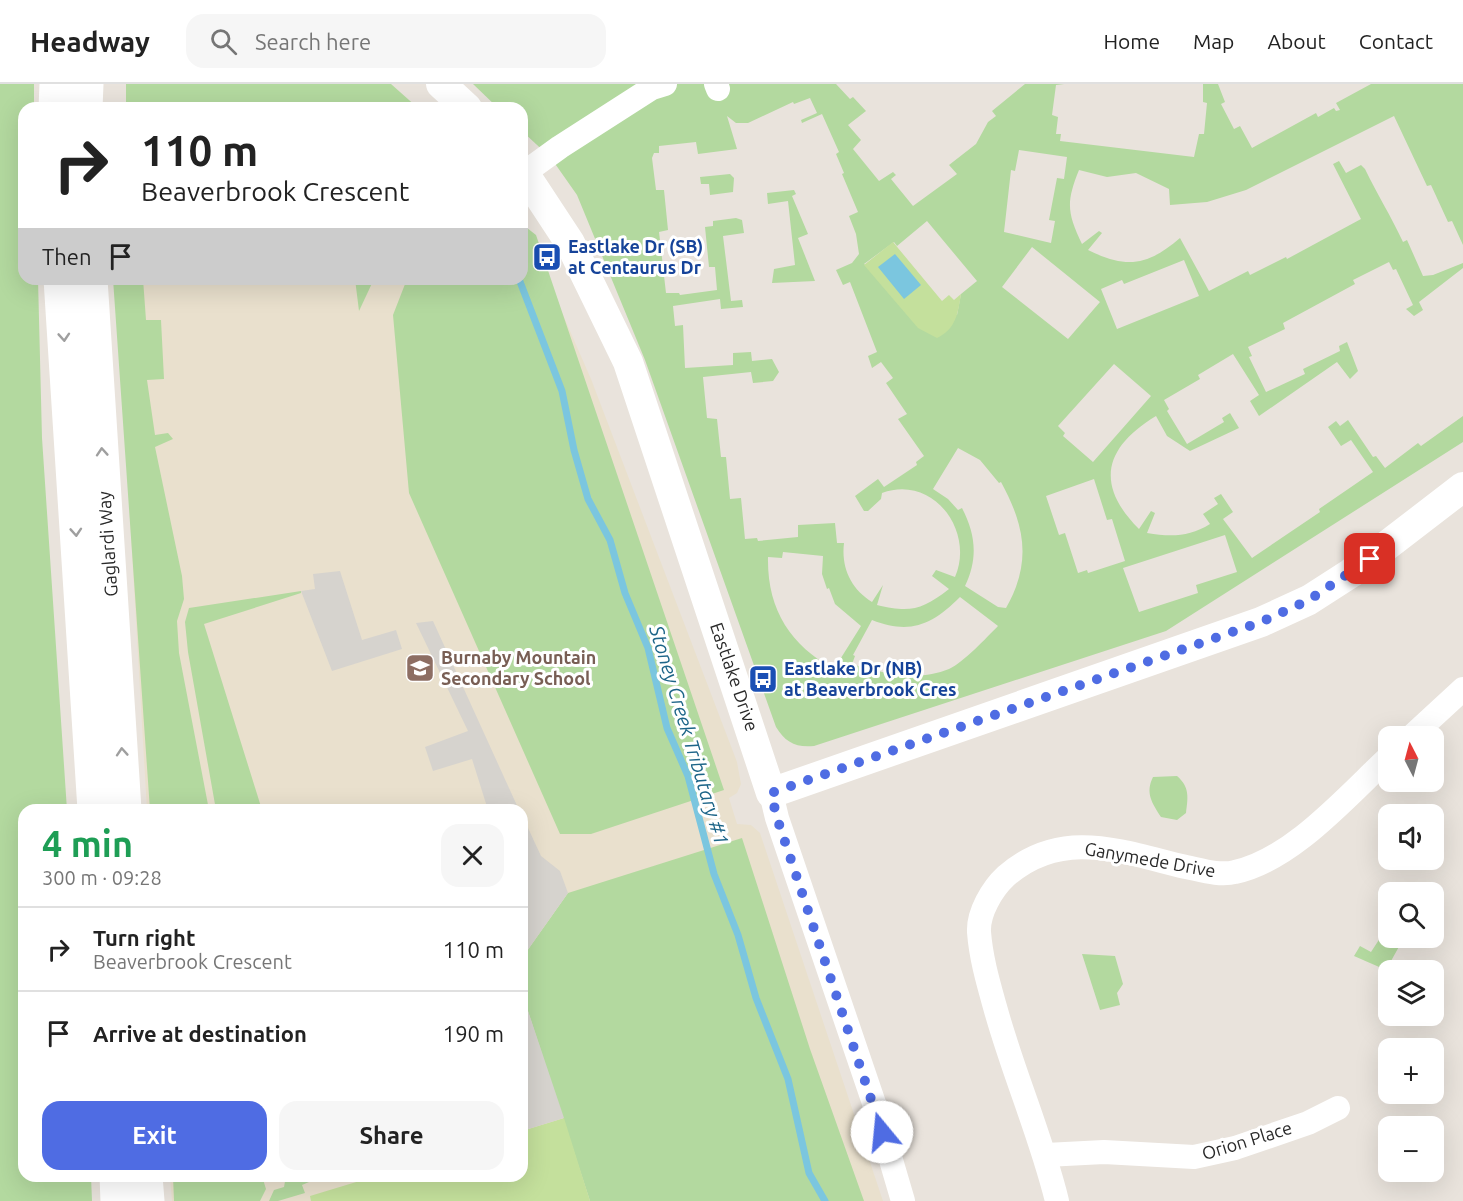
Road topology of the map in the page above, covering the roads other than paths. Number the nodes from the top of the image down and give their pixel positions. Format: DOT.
graph roads {
  1 [pos="56,84"];
  2 [pos="87,84"];
  3 [pos="441,84"];
  4 [pos="656,85"];
  5 [pos="56,102"];
  6 [pos="86,102"];
  7 [pos="460,102"];
  8 [pos="528,169"];
  9 [pos="528,180"];
  10 [pos="60,285"];
  11 [pos="91,285"];
  12 [pos="1463,487"];
  13 [pos="1463,689"];
  14 [pos="1423,726"];
  15 [pos="1378,767"];
  16 [pos="771,793"];
  17 [pos="94,804"];
  18 [pos="125,804"];
  19 [pos="1338,1108"];
  20 [pos="1046,1155"];
  21 [pos="116,1182"];
  22 [pos="146,1182"];
  23 [pos="117,1201"];
  24 [pos="148,1201"];
  25 [pos="903,1201"];
  26 [pos="1057,1201"];
  1 -- 5 [label="main road"];
  2 -- 6 [label="main road"];
  3 -- 7 [label="street"];
  4 -- 8 [label="street"];
  9 -- 16 [label="street, Eastlake Drive"];
  10 -- 17 [label="main road, Gaglardi Way, one-way"];
  18 -- 11 [label="main road, Gaglardi Way, one-way"];
  12 -- 16 [label="street"];
  13 -- 14 [label="street"];
  15 -- 20 [label="street, Ganymede Drive"];
  16 -- 25 [label="street, Eastlake Drive"];
  19 -- 20 [label="street, Orion Place"];
  20 -- 26 [label="street, Ganymede Drive"];
  21 -- 23 [label="main road"];
  22 -- 24 [label="main road"];
}
